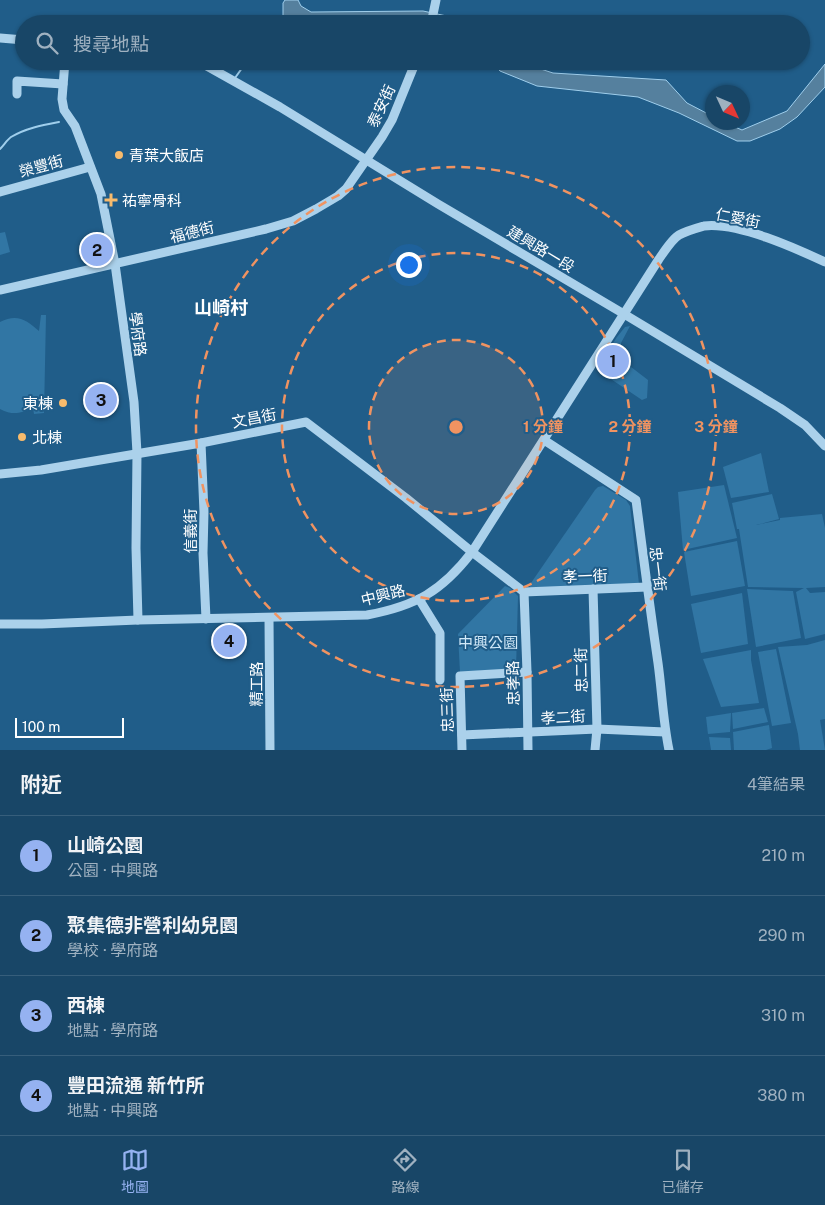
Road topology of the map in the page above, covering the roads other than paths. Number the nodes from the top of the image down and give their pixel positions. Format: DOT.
graph roads {
  1 [pos="436,2"];
  2 [pos="433,15"];
  3 [pos="0,38"];
  4 [pos="15,39"];
  5 [pos="64,70"];
  6 [pos="214,70"];
  7 [pos="412,70"];
  8 [pos="63,84"];
  9 [pos="17,94"];
  10 [pos="367,159"];
  11 [pos="90,167"];
  12 [pos="0,192"];
  13 [pos="825,262"];
  14 [pos="115,264"];
  15 [pos="0,290"];
  16 [pos="624,314"];
  17 [pos="544,440"];
  18 [pos="201,443"];
  19 [pos="825,446"];
  20 [pos="137,453"];
  21 [pos="0,474"];
  22 [pos="472,552"];
  23 [pos="647,587"];
  24 [pos="593,589"];
  25 [pos="524,592"];
  26 [pos="419,599"];
  27 [pos="269,618"];
  28 [pos="206,619"];
  29 [pos="138,620"];
  30 [pos="0,624"];
  31 [pos="527,672"];
  32 [pos="440,680"];
  33 [pos="597,729"];
  34 [pos="528,732"];
  35 [pos="665,732"];
  36 [pos="462,735"];
  37 [pos="270,750"];
  38 [pos="462,750"];
  39 [pos="528,750"];
  40 [pos="595,750"];
  41 [pos="669,750"];
  1 -- 2 [label="street"];
  3 -- 4 [label="street"];
  5 -- 8 [label="street, 學府路"];
  6 -- 10 [label="street, 建興路一段"];
  7 -- 10 [label="street, 泰安街"];
  8 -- 9 [label="street"];
  8 -- 11 [label="street, 學府路"];
  10 -- 14 [label="street, 福德街"];
  10 -- 16 [label="street, 建興路一段"];
  11 -- 12 [label="street, 榮豐街"];
  11 -- 14 [label="street, 學府路"];
  13 -- 16 [label="street, 仁愛街"];
  14 -- 15 [label="street, 福德街"];
  14 -- 20 [label="street, 學府路"];
  16 -- 17 [label="street, 中興路"];
  16 -- 19 [label="street, 建興路一段"];
  17 -- 22 [label="street, 中興路"];
  17 -- 23 [label="street, 忠一街"];
  18 -- 20 [label="street, 文昌街"];
  18 -- 22 [label="street, 文昌街"];
  18 -- 28 [label="street, 信義街"];
  20 -- 21 [label="street, 文昌街"];
  20 -- 29 [label="street, 學府路"];
  22 -- 25 [label="street"];
  22 -- 26 [label="street, 中興路"];
  23 -- 24 [label="street, 孝一街"];
  23 -- 35 [label="street, 忠一街"];
  24 -- 25 [label="street, 孝一街"];
  24 -- 33 [label="street, 忠二街"];
  25 -- 31 [label="street, 忠孝路"];
  26 -- 27 [label="street, 中興路"];
  26 -- 32 [label="street"];
  27 -- 28 [label="street, 中興路"];
  27 -- 37 [label="street, 精工路"];
  28 -- 29 [label="street, 中興路"];
  29 -- 30 [label="street, 中興路"];
  31 -- 34 [label="street, 忠孝路"];
  31 -- 36 [label="street, 忠三街"];
  33 -- 34 [label="street, 孝二街"];
  33 -- 35 [label="street, 孝二街"];
  33 -- 40 [label="street, 忠二街"];
  34 -- 36 [label="street, 孝二街"];
  34 -- 39 [label="street, 忠孝路"];
  35 -- 41 [label="street, 忠一街"];
  36 -- 38 [label="street, 忠三街"];
}
